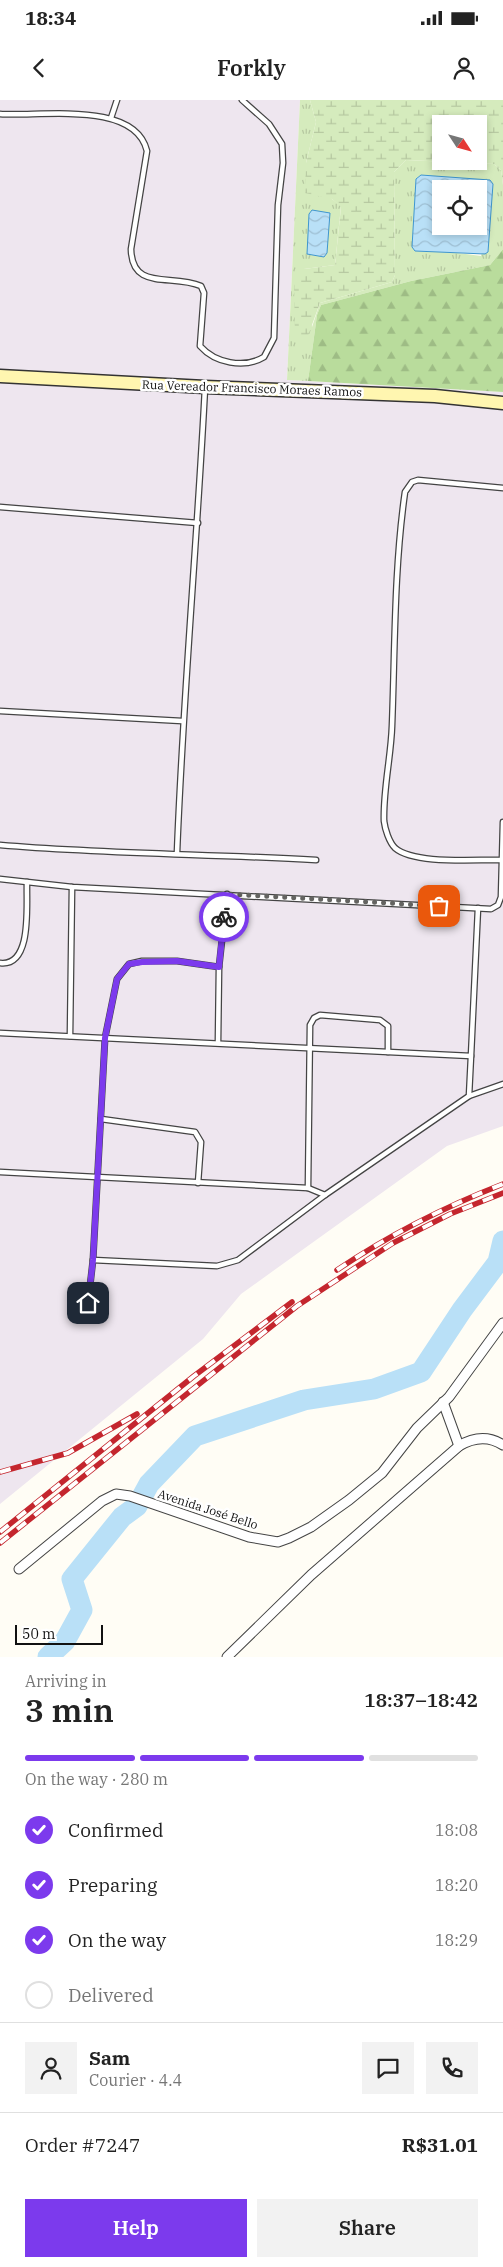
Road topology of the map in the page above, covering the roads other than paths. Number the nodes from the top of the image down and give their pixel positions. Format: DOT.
graph roads {
  1 [pos="117,100"];
  2 [pos="242,100"];
  3 [pos="0,114"];
  4 [pos="111,118"];
  5 [pos="0,376"];
  6 [pos="205,387"];
  7 [pos="503,403"];
  8 [pos="503,488"];
  9 [pos="0,507"];
  10 [pos="198,523"];
  11 [pos="0,711"];
  12 [pos="182,721"];
  13 [pos="503,822"];
  14 [pos="0,845"];
  15 [pos="177,853"];
  16 [pos="316,860"];
  17 [pos="502,860"];
  18 [pos="0,879"];
  19 [pos="27,882"];
  20 [pos="72,887"];
  21 [pos="227,894"];
  22 [pos="478,908"];
  23 [pos="0,963"];
  24 [pos="219,967"];
  25 [pos="0,1033"];
  26 [pos="70,1036"];
  27 [pos="105,1038"];
  28 [pos="218,1043"];
  29 [pos="310,1048"];
  30 [pos="388,1052"];
  31 [pos="471,1056"];
  32 [pos="503,1084"];
  33 [pos="469,1096"];
  34 [pos="100,1119"];
  35 [pos="0,1172"];
  36 [pos="98,1177"];
  37 [pos="198,1182"];
  38 [pos="308,1188"];
  39 [pos="325,1195"];
  40 [pos="93,1260"];
  41 [pos="88,1303"];
  42 [pos="503,1323"];
  43 [pos="443,1402"];
  44 [pos="503,1444"];
  45 [pos="459,1446"];
  46 [pos="19,1569"];
  47 [pos="228,1657"];
  1 -- 4 [label="lane"];
  2 -- 4 [label="lane"];
  3 -- 4 [label="lane"];
  5 -- 6 [label="street, Rua Vereador Francisco Moraes Ramos"];
  6 -- 7 [label="street, Rua Vereador Francisco Moraes Ramos"];
  6 -- 10 [label="lane"];
  8 -- 17 [label="lane"];
  9 -- 10 [label="lane"];
  10 -- 12 [label="lane"];
  11 -- 12 [label="lane"];
  12 -- 15 [label="lane"];
  13 -- 17 [label="lane"];
  14 -- 15 [label="lane"];
  15 -- 16 [label="lane"];
  17 -- 22 [label="lane"];
  18 -- 19 [label="lane"];
  19 -- 20 [label="lane"];
  19 -- 23 [label="lane"];
  20 -- 21 [label="lane"];
  20 -- 26 [label="lane"];
  21 -- 22 [label="lane"];
  21 -- 24 [label="lane"];
  22 -- 31 [label="lane"];
  24 -- 27 [label="lane"];
  24 -- 28 [label="lane"];
  25 -- 26 [label="lane"];
  26 -- 27 [label="lane"];
  27 -- 28 [label="lane"];
  27 -- 34 [label="lane"];
  28 -- 29 [label="lane"];
  29 -- 30 [label="lane"];
  29 -- 30 [label="lane"];
  29 -- 38 [label="lane"];
  30 -- 31 [label="lane"];
  31 -- 33 [label="lane"];
  32 -- 33 [label="lane"];
  33 -- 39 [label="lane"];
  34 -- 36 [label="lane"];
  34 -- 37 [label="lane"];
  35 -- 36 [label="lane"];
  36 -- 37 [label="lane"];
  36 -- 40 [label="lane"];
  37 -- 38 [label="lane"];
  38 -- 39 [label="lane"];
  39 -- 40 [label="lane"];
  40 -- 41 [label="lane"];
  42 -- 43 [label="street, Avenida José Bello"];
  43 -- 45 [label="street"];
  43 -- 46 [label="street, Avenida José Bello"];
  44 -- 45 [label="street"];
  45 -- 47 [label="street"];
}
